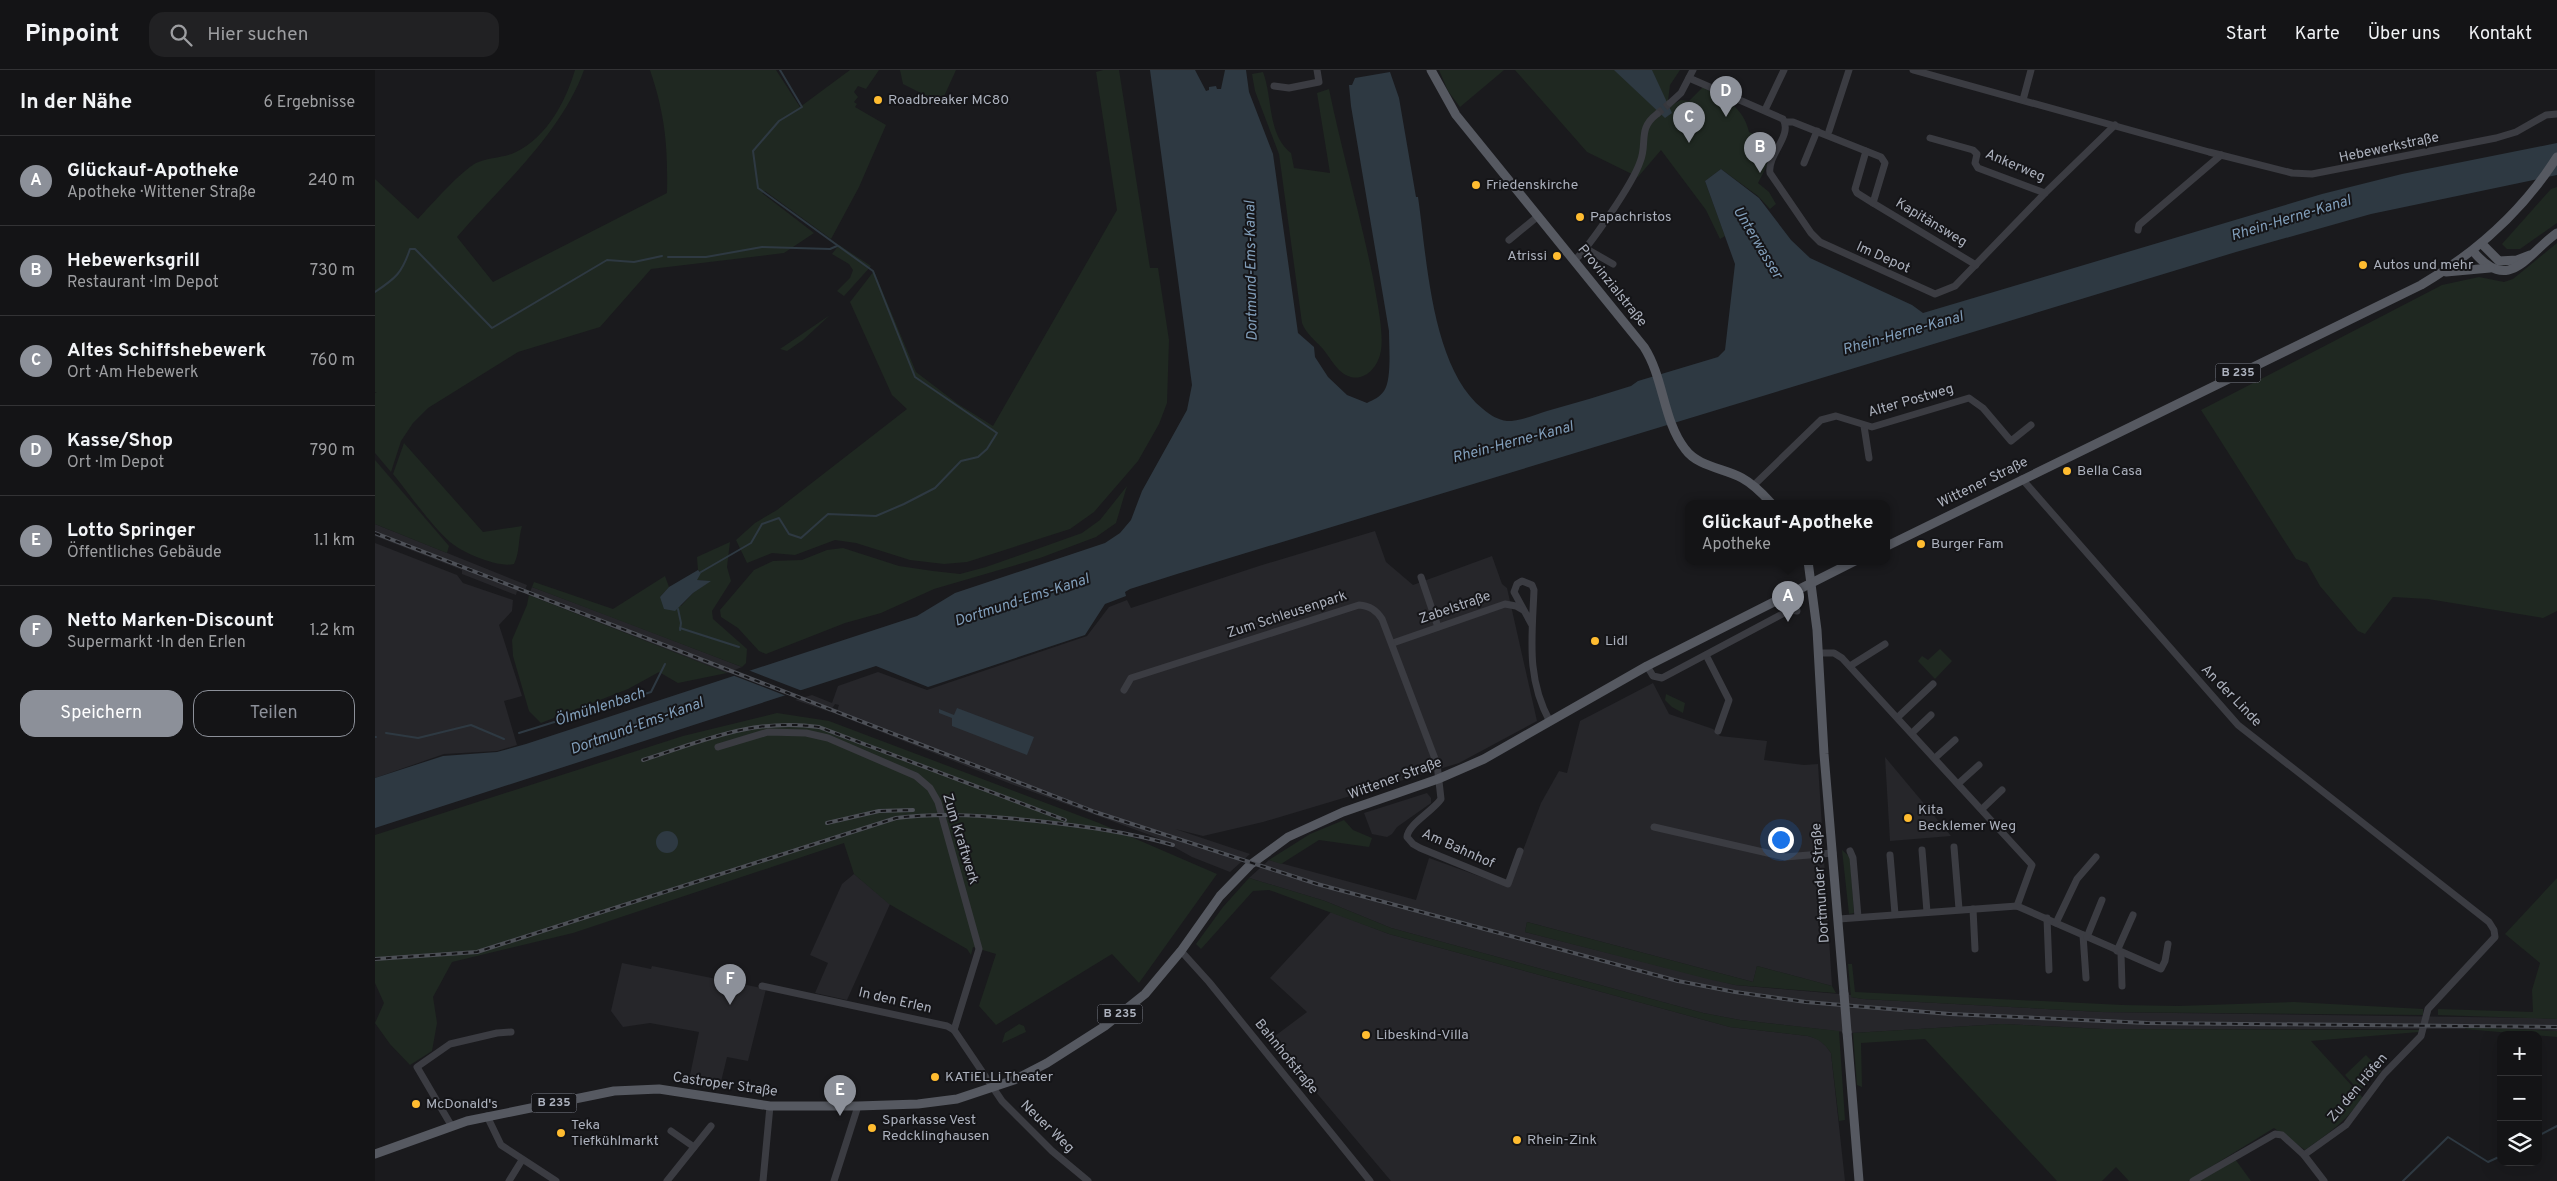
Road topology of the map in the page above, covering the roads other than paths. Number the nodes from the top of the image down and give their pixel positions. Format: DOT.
graph roads {
  1 [pos="1317,70"];
  2 [pos="1431,70"];
  3 [pos="1693,70"];
  4 [pos="1784,70"];
  5 [pos="1849,70"];
  6 [pos="1913,70"];
  7 [pos="2031,70"];
  8 [pos="1689,78"];
  9 [pos="1274,86"];
  10 [pos="2023,100"];
  11 [pos="1670,103"];
  12 [pos="1765,110"];
  13 [pos="1657,114"];
  14 [pos="2557,114"];
  15 [pos="1785,122"];
  16 [pos="2115,125"];
  17 [pos="1817,131"];
  18 [pos="1829,131"];
  19 [pos="1929,138"];
  20 [pos="1866,151"];
  21 [pos="2221,155"];
  22 [pos="2557,157"];
  23 [pos="1804,164"];
  24 [pos="2045,193"];
  25 [pos="1873,203"];
  26 [pos="1537,217"];
  27 [pos="2138,230"];
  28 [pos="2557,233"];
  29 [pos="1509,240"];
  30 [pos="2482,244"];
  31 [pos="1585,248"];
  32 [pos="2473,251"];
  33 [pos="2533,254"];
  34 [pos="1574,261"];
  35 [pos="1613,264"];
  36 [pos="1976,264"];
  37 [pos="2490,268"];
  38 [pos="2443,272"];
  39 [pos="2031,425"];
  40 [pos="1864,426"];
  41 [pos="1869,458"];
  42 [pos="2022,480"];
  43 [pos="1753,486"];
  44 [pos="1768,500"];
  45 [pos="1890,545"];
  46 [pos="1809,565"];
  47 [pos="1847,565"];
  48 [pos="1421,577"];
  49 [pos="1812,583"];
  50 [pos="1797,611"];
  51 [pos="1525,612"];
  52 [pos="1532,625"];
  53 [pos="1438,627"];
  54 [pos="1393,643"];
  55 [pos="1885,644"];
  56 [pos="1819,654"];
  57 [pos="1706,655"];
  58 [pos="1647,666"];
  59 [pos="1850,666"];
  60 [pos="1933,684"];
  61 [pos="1124,690"];
  62 [pos="1931,715"];
  63 [pos="1898,718"];
  64 [pos="1549,722"];
  65 [pos="1718,731"];
  66 [pos="1912,733"];
  67 [pos="1955,740"];
  68 [pos="718,747"];
  69 [pos="1935,758"];
  70 [pos="1979,765"];
  71 [pos="1438,779"];
  72 [pos="1959,784"];
  73 [pos="2002,790"];
  74 [pos="1982,809"];
  75 [pos="1654,827"];
  76 [pos="1954,847"];
  77 [pos="1922,850"];
  78 [pos="1520,851"];
  79 [pos="1850,851"];
  80 [pos="1833,853"];
  81 [pos="1890,855"];
  82 [pos="2096,857"];
  83 [pos="2102,900"];
  84 [pos="2017,906"];
  85 [pos="1973,909"];
  86 [pos="1959,910"];
  87 [pos="1927,912"];
  88 [pos="1895,914"];
  89 [pos="2133,915"];
  90 [pos="1858,917"];
  91 [pos="2047,918"];
  92 [pos="1839,919"];
  93 [pos="2056,923"];
  94 [pos="2085,936"];
  95 [pos="2495,937"];
  96 [pos="2168,944"];
  97 [pos="1975,949"];
  98 [pos="1181,951"];
  99 [pos="2119,952"];
  100 [pos="2049,970"];
  101 [pos="2085,978"];
  102 [pos="762,986"];
  103 [pos="2122,986"];
  104 [pos="954,1030"];
  105 [pos="511,1032"];
  106 [pos="991,1089"];
  107 [pos="770,1106"];
  108 [pos="858,1106"];
  109 [pos="487,1116"];
  110 [pos="451,1126"];
  111 [pos="711,1126"];
  112 [pos="671,1131"];
  113 [pos="694,1147"];
  114 [pos="375,1154"];
  115 [pos="2304,1155"];
  116 [pos="522,1160"];
  117 [pos="509,1181"];
  118 [pos="556,1181"];
  119 [pos="667,1181"];
  120 [pos="763,1181"];
  121 [pos="833,1181"];
  122 [pos="1088,1181"];
  123 [pos="1370,1181"];
  124 [pos="1859,1181"];
  125 [pos="2193,1181"];
  126 [pos="2324,1181"];
  1 -- 9 [label="street"];
  2 -- 26 [label="main road, Provinzialstraße"];
  3 -- 8 [label="street"];
  4 -- 12 [label="street"];
  5 -- 18 [label="street"];
  6 -- 10 [label="street, Hebewerkstraße"];
  7 -- 10 [label="street"];
  8 -- 11 [label="street"];
  8 -- 12 [label="street"];
  10 -- 16 [label="street, Hebewerkstraße"];
  12 -- 15 [label="street"];
  13 -- 31 [label="street"];
  14 -- 21 [label="street, Hebewerkstraße"];
  15 -- 17 [label="street, Kapitänsweg"];
  15 -- 36 [label="street, Im Depot"];
  16 -- 21 [label="street, Hebewerkstraße"];
  16 -- 24 [label="street, Im Depot"];
  17 -- 20 [label="street, Kapitänsweg"];
  17 -- 23 [label="street"];
  19 -- 24 [label="street, Ankerweg"];
  20 -- 25 [label="street, Kapitänsweg"];
  20 -- 25 [label="street, Kapitänsweg"];
  21 -- 27 [label="street"];
  22 -- 30 [label="main road, B 235"];
  24 -- 36 [label="street, Im Depot"];
  25 -- 36 [label="street, Kapitänsweg"];
  26 -- 29 [label="street"];
  26 -- 34 [label="main road, Provinzialstraße"];
  28 -- 33 [label="main road"];
  30 -- 32 [label="main road, B 235"];
  30 -- 33 [label="main road"];
  31 -- 34 [label="street"];
  31 -- 35 [label="street"];
  32 -- 37 [label="main road"];
  32 -- 38 [label="main road, B 235"];
  33 -- 37 [label="main road"];
  34 -- 43 [label="main road, Provinzialstraße"];
  37 -- 38 [label="main road, B 235"];
  38 -- 42 [label="main road, Wittener Straße / B 235"];
  39 -- 40 [label="street, Alter Postweg"];
  40 -- 41 [label="street, Alter Postweg"];
  40 -- 43 [label="street, Alter Postweg"];
  42 -- 45 [label="main road, Wittener Straße / B 235"];
  42 -- 95 [label="street, An der Linde"];
  43 -- 44 [label="main road, Provinzialstraße"];
  46 -- 49 [label="main road"];
  47 -- 49 [label="main road, Wittener Straße / B 235"];
  48 -- 53 [label="street"];
  49 -- 56 [label="main road, Dortmunder Straße"];
  49 -- 58 [label="main road, Wittener Straße / B 235"];
  50 -- 57 [label="street"];
  51 -- 52 [label="street"];
  51 -- 52 [label="street"];
  51 -- 53 [label="street, Zabelstraße"];
  52 -- 64 [label="street"];
  53 -- 54 [label="street, Zabelstraße"];
  54 -- 61 [label="street, Zum Schleusenpark"];
  54 -- 71 [label="street, Zum Schleusenpark"];
  55 -- 59 [label="street"];
  56 -- 59 [label="street"];
  56 -- 80 [label="main road, Dortmunder Straße"];
  57 -- 58 [label="street"];
  57 -- 65 [label="street"];
  58 -- 64 [label="main road, Wittener Straße / B 235"];
  59 -- 63 [label="street"];
  60 -- 63 [label="street"];
  62 -- 66 [label="street"];
  63 -- 66 [label="street"];
  64 -- 71 [label="main road, Wittener Straße / B 235"];
  66 -- 69 [label="street"];
  67 -- 69 [label="street"];
  68 -- 104 [label="street, Zum Kraftwerk"];
  69 -- 72 [label="street"];
  70 -- 72 [label="street"];
  71 -- 78 [label="street, Am Bahnhof"];
  71 -- 98 [label="main road, Wittener Straße / B 235"];
  72 -- 74 [label="street"];
  73 -- 74 [label="street"];
  74 -- 84 [label="street"];
  75 -- 80 [label="street"];
  76 -- 86 [label="street"];
  77 -- 87 [label="street"];
  79 -- 90 [label="street"];
  80 -- 92 [label="main road, Dortmunder Straße"];
  81 -- 88 [label="street"];
  82 -- 93 [label="street"];
  83 -- 94 [label="street"];
  84 -- 85 [label="street"];
  84 -- 91 [label="street"];
  85 -- 86 [label="street"];
  85 -- 97 [label="street"];
  86 -- 87 [label="street"];
  87 -- 88 [label="street"];
  88 -- 90 [label="street"];
  89 -- 99 [label="street"];
  90 -- 92 [label="street"];
  91 -- 93 [label="street"];
  91 -- 100 [label="street"];
  92 -- 124 [label="main road, Dortmunder Straße, bridge"];
  93 -- 94 [label="street"];
  94 -- 99 [label="street"];
  94 -- 101 [label="street"];
  95 -- 115 [label="street, Zu den Höfen"];
  96 -- 99 [label="street"];
  98 -- 106 [label="main road, Castroper Straße / B 235"];
  98 -- 123 [label="street, Bahnhofstraße"];
  99 -- 103 [label="street"];
  102 -- 104 [label="street, In den Erlen"];
  104 -- 106 [label="street"];
  105 -- 110 [label="street"];
  106 -- 108 [label="main road, Castroper Straße / B 235"];
  106 -- 122 [label="street, Neuer Weg"];
  107 -- 108 [label="main road, Castroper Straße / B 235"];
  107 -- 109 [label="main road, Castroper Straße / B 235"];
  107 -- 120 [label="street"];
  108 -- 121 [label="street"];
  109 -- 110 [label="main road, Castroper Straße / B 235"];
  109 -- 116 [label="street"];
  110 -- 114 [label="main road, Castroper Straße / B 235"];
  111 -- 113 [label="street"];
  112 -- 113 [label="street"];
  113 -- 119 [label="street"];
  115 -- 125 [label="street"];
  115 -- 126 [label="street"];
  116 -- 117 [label="street"];
  116 -- 118 [label="street"];
}
